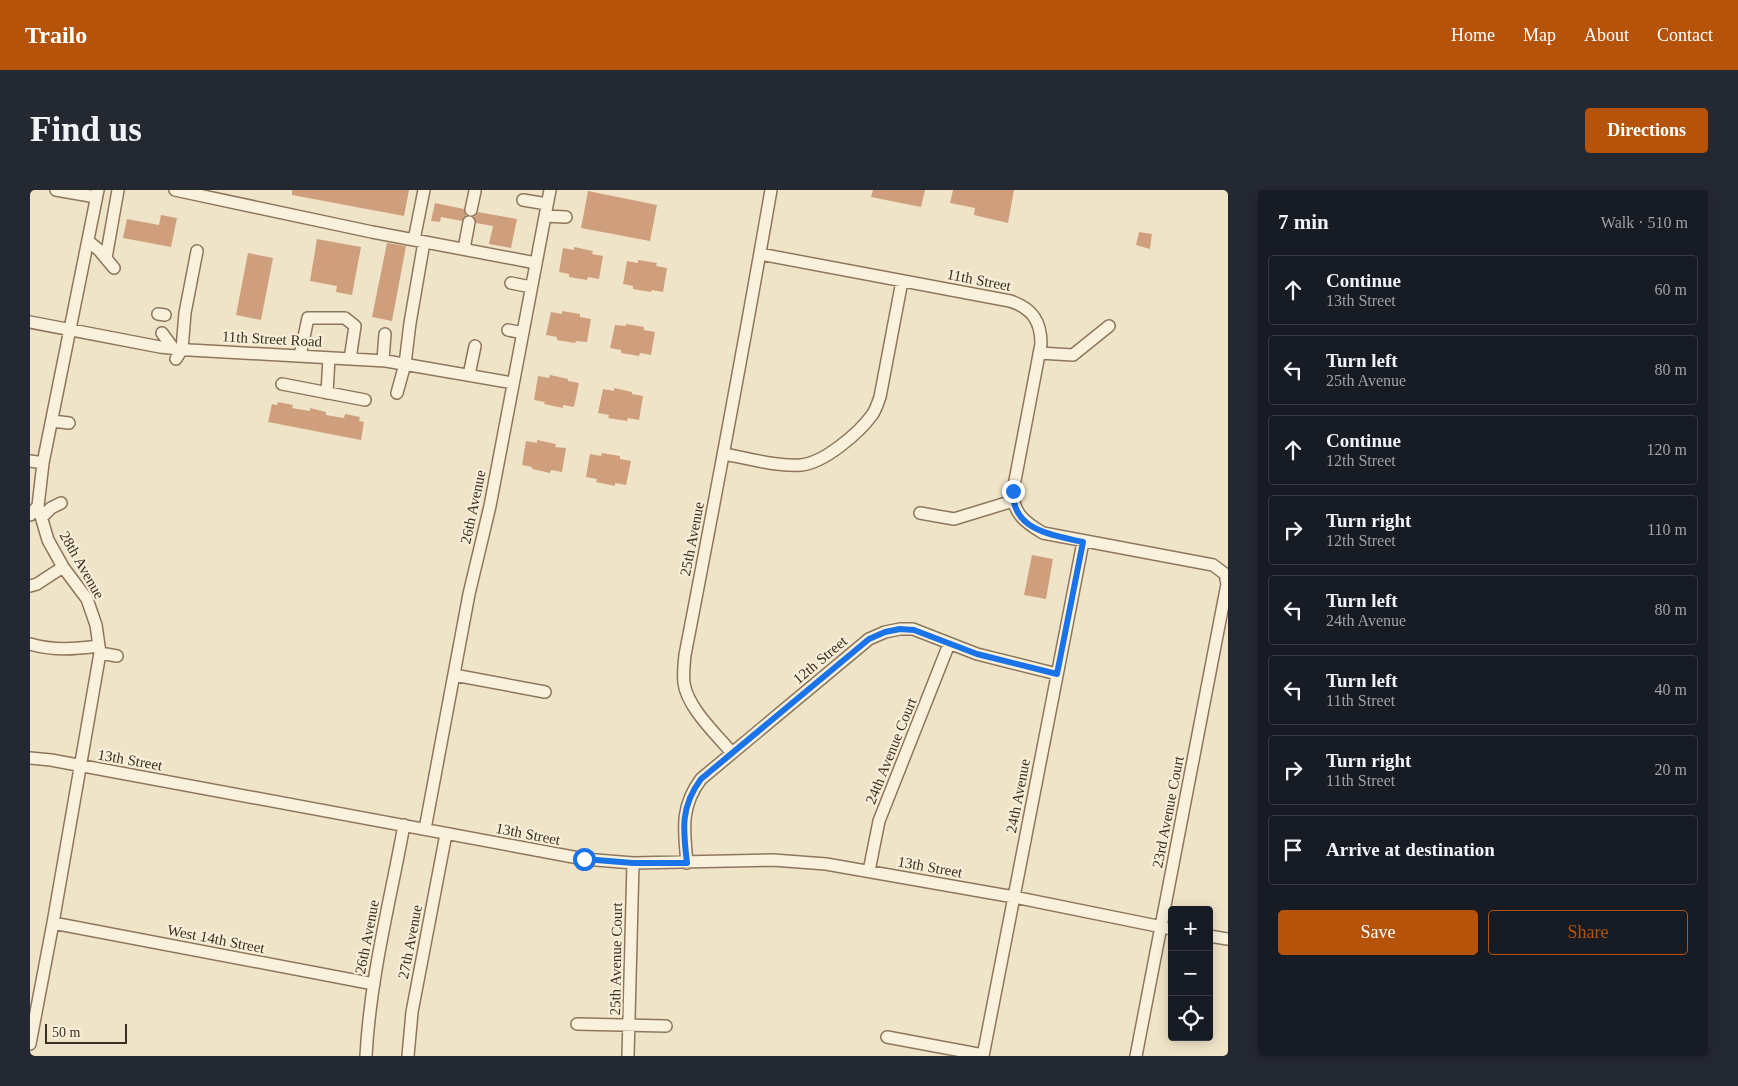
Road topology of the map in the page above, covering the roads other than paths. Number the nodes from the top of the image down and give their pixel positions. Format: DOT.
graph roads {
  1 [pos="56,190"];
  2 [pos="118,190"];
  3 [pos="175,190"];
  4 [pos="424,190"];
  5 [pos="475,190"];
  6 [pos="550,190"];
  7 [pos="772,190"];
  8 [pos="97,194"];
  9 [pos="523,200"];
  10 [pos="546,210"];
  11 [pos="566,217"];
  12 [pos="88,241"];
  13 [pos="419,241"];
  14 [pos="464,249"];
  15 [pos="197,251"];
  16 [pos="760,254"];
  17 [pos="106,258"];
  18 [pos="536,263"];
  19 [pos="114,268"];
  20 [pos="902,281"];
  21 [pos="511,283"];
  22 [pos="531,287"];
  23 [pos="30,322"];
  24 [pos="1108,326"];
  25 [pos="71,330"];
  26 [pos="508,330"];
  27 [pos="162,333"];
  28 [pos="523,333"];
  29 [pos="385,334"];
  30 [pos="282,345"];
  31 [pos="475,346"];
  32 [pos="1039,352"];
  33 [pos="175,353"];
  34 [pos="299,356"];
  35 [pos="329,358"];
  36 [pos="350,359"];
  37 [pos="383,360"];
  38 [pos="405,364"];
  39 [pos="469,375"];
  40 [pos="513,383"];
  41 [pos="282,384"];
  42 [pos="327,393"];
  43 [pos="397,393"];
  44 [pos="365,400"];
  45 [pos="52,421"];
  46 [pos="69,422"];
  47 [pos="724,454"];
  48 [pos="30,461"];
  49 [pos="43,463"];
  50 [pos="1013,502"];
  51 [pos="61,503"];
  52 [pos="37,513"];
  53 [pos="920,513"];
  54 [pos="1083,542"];
  55 [pos="63,568"];
  56 [pos="30,586"];
  57 [pos="30,644"];
  58 [pos="949,644"];
  59 [pos="99,650"];
  60 [pos="117,656"];
  61 [pos="454,674"];
  62 [pos="1057,674"];
  63 [pos="545,692"];
  64 [pos="732,753"];
  65 [pos="30,758"];
  66 [pos="80,766"];
  67 [pos="404,826"];
  68 [pos="424,829"];
  69 [pos="446,834"];
  70 [pos="633,863"];
  71 [pos="687,863"];
  72 [pos="869,871"];
  73 [pos="1014,897"];
  74 [pos="54,923"];
  75 [pos="1167,928"];
  76 [pos="1213,937"];
  77 [pos="1228,940"];
  78 [pos="374,984"];
  79 [pos="577,1024"];
  80 [pos="629,1025"];
  81 [pos="666,1026"];
  82 [pos="888,1037"];
  83 [pos="30,1044"];
  84 [pos="366,1056"];
  85 [pos="408,1056"];
  86 [pos="628,1056"];
  87 [pos="983,1056"];
  88 [pos="1136,1056"];
  1 -- 8 [label="street"];
  2 -- 17 [label="street"];
  3 -- 13 [label="street"];
  4 -- 13 [label="street"];
  5 -- 14 [label="street"];
  6 -- 10 [label="street, 26th Avenue"];
  7 -- 16 [label="street, 25th Avenue"];
  8 -- 12 [label="street, 28th Avenue"];
  9 -- 10 [label="street"];
  10 -- 11 [label="street"];
  10 -- 18 [label="street, 26th Avenue"];
  12 -- 17 [label="street"];
  12 -- 25 [label="street, 28th Avenue"];
  13 -- 14 [label="street"];
  13 -- 38 [label="street"];
  14 -- 18 [label="street"];
  15 -- 33 [label="street"];
  16 -- 20 [label="street, 11th Street"];
  16 -- 47 [label="street, 25th Avenue"];
  17 -- 19 [label="street"];
  18 -- 22 [label="street, 26th Avenue"];
  20 -- 32 [label="street, 11th Street"];
  20 -- 47 [label="street"];
  21 -- 22 [label="street"];
  22 -- 28 [label="street, 26th Avenue"];
  23 -- 25 [label="street, 11th Street Road"];
  24 -- 32 [label="street"];
  25 -- 33 [label="street, 11th Street Road"];
  25 -- 45 [label="street, 28th Avenue"];
  26 -- 28 [label="street"];
  27 -- 33 [label="street"];
  28 -- 40 [label="street, 26th Avenue"];
  29 -- 37 [label="street"];
  30 -- 34 [label="street"];
  31 -- 39 [label="street"];
  32 -- 50 [label="street, 11th Street"];
  33 -- 34 [label="street, 11th Street Road"];
  34 -- 35 [label="street, 11th Street Road"];
  34 -- 36 [label="street"];
  35 -- 36 [label="street, 11th Street Road"];
  35 -- 42 [label="street"];
  36 -- 37 [label="street, 11th Street Road"];
  37 -- 38 [label="street, 11th Street Road"];
  38 -- 39 [label="street, 11th Street Road"];
  38 -- 43 [label="street"];
  39 -- 40 [label="street, 11th Street Road"];
  40 -- 61 [label="street, 26th Avenue"];
  41 -- 42 [label="street"];
  42 -- 44 [label="street"];
  45 -- 46 [label="street"];
  45 -- 49 [label="street, 28th Avenue"];
  47 -- 64 [label="street, 25th Avenue"];
  48 -- 49 [label="street"];
  49 -- 52 [label="street, 28th Avenue"];
  50 -- 53 [label="street"];
  50 -- 54 [label="street"];
  51 -- 52 [label="street"];
  52 -- 55 [label="street, 28th Avenue"];
  54 -- 62 [label="street, 24th Avenue"];
  54 -- 75 [label="street, 23rd Avenue Court"];
  55 -- 56 [label="street"];
  55 -- 59 [label="street, 28th Avenue"];
  57 -- 59 [label="street"];
  58 -- 62 [label="street, 12th Street"];
  58 -- 64 [label="street, 12th Street"];
  58 -- 72 [label="street, 24th Avenue Court"];
  59 -- 60 [label="street"];
  59 -- 66 [label="street, 28th Avenue"];
  61 -- 63 [label="street"];
  61 -- 68 [label="street, 26th Avenue"];
  62 -- 73 [label="street, 24th Avenue"];
  64 -- 71 [label="street"];
  65 -- 66 [label="street, 13th Street"];
  66 -- 67 [label="street, 13th Street"];
  66 -- 74 [label="street, 28th Avenue"];
  67 -- 68 [label="street, 13th Street"];
  67 -- 78 [label="street, 26th Avenue"];
  68 -- 69 [label="street, 13th Street"];
  69 -- 70 [label="street, 13th Street"];
  69 -- 85 [label="street, 27th Avenue"];
  70 -- 71 [label="street, 13th Street"];
  70 -- 80 [label="street, 25th Avenue Court"];
  71 -- 72 [label="street, 13th Street"];
  72 -- 73 [label="street, 13th Street"];
  73 -- 75 [label="street, 13th Street"];
  73 -- 87 [label="street, 24th Avenue"];
  74 -- 78 [label="street, West 14th Street"];
  74 -- 83 [label="street, 28th Avenue"];
  75 -- 88 [label="street, 23rd Avenue Court"];
  76 -- 77 [label="street"];
  78 -- 84 [label="street, 26th Avenue"];
  79 -- 80 [label="street"];
  80 -- 81 [label="street"];
  80 -- 86 [label="street, 25th Avenue Court"];
  82 -- 87 [label="street"];
}
